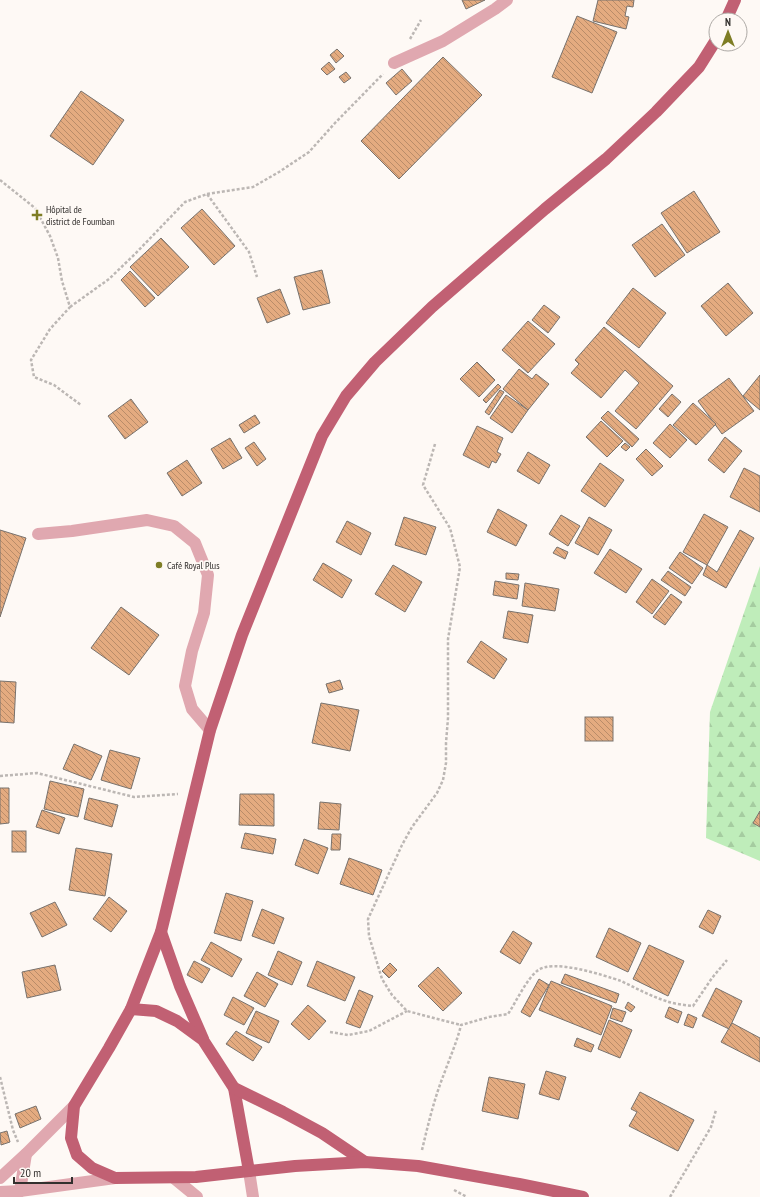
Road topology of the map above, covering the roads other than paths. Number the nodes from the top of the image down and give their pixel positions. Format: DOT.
graph roads {
  1 [pos="506,0"];
  2 [pos="735,0"];
  3 [pos="730,12"];
  4 [pos="708,52"];
  5 [pos="394,63"];
  6 [pos="38,534"];
  7 [pos="210,730"];
  8 [pos="161,932"];
  9 [pos="131,1008"];
  10 [pos="203,1040"];
  11 [pos="234,1088"];
  12 [pos="74,1106"];
  13 [pos="26,1154"];
  14 [pos="365,1162"];
  15 [pos="249,1171"];
  16 [pos="0,1178"];
  17 [pos="115,1178"];
  18 [pos="174,1178"];
  19 [pos="0,1192"];
  20 [pos="17,1194"];
  21 [pos="198,1197"];
  22 [pos="253,1197"];
  23 [pos="583,1197"];
  1 -- 5 [label="street"];
  2 -- 3 [label="main road"];
  4 -- 7 [label="main road"];
  6 -- 7 [label="street"];
  7 -- 8 [label="main road"];
  8 -- 9 [label="main road"];
  8 -- 10 [label="main road"];
  9 -- 10 [label="main road"];
  9 -- 12 [label="main road"];
  10 -- 11 [label="main road"];
  11 -- 14 [label="main road"];
  11 -- 15 [label="main road"];
  12 -- 13 [label="street"];
  12 -- 17 [label="main road"];
  13 -- 16 [label="street"];
  13 -- 20 [label="street"];
  14 -- 15 [label="main road"];
  14 -- 23 [label="main road"];
  15 -- 18 [label="main road"];
  15 -- 22 [label="street"];
  17 -- 18 [label="main road"];
  17 -- 20 [label="street"];
  18 -- 21 [label="street"];
  19 -- 20 [label="street"];
}
